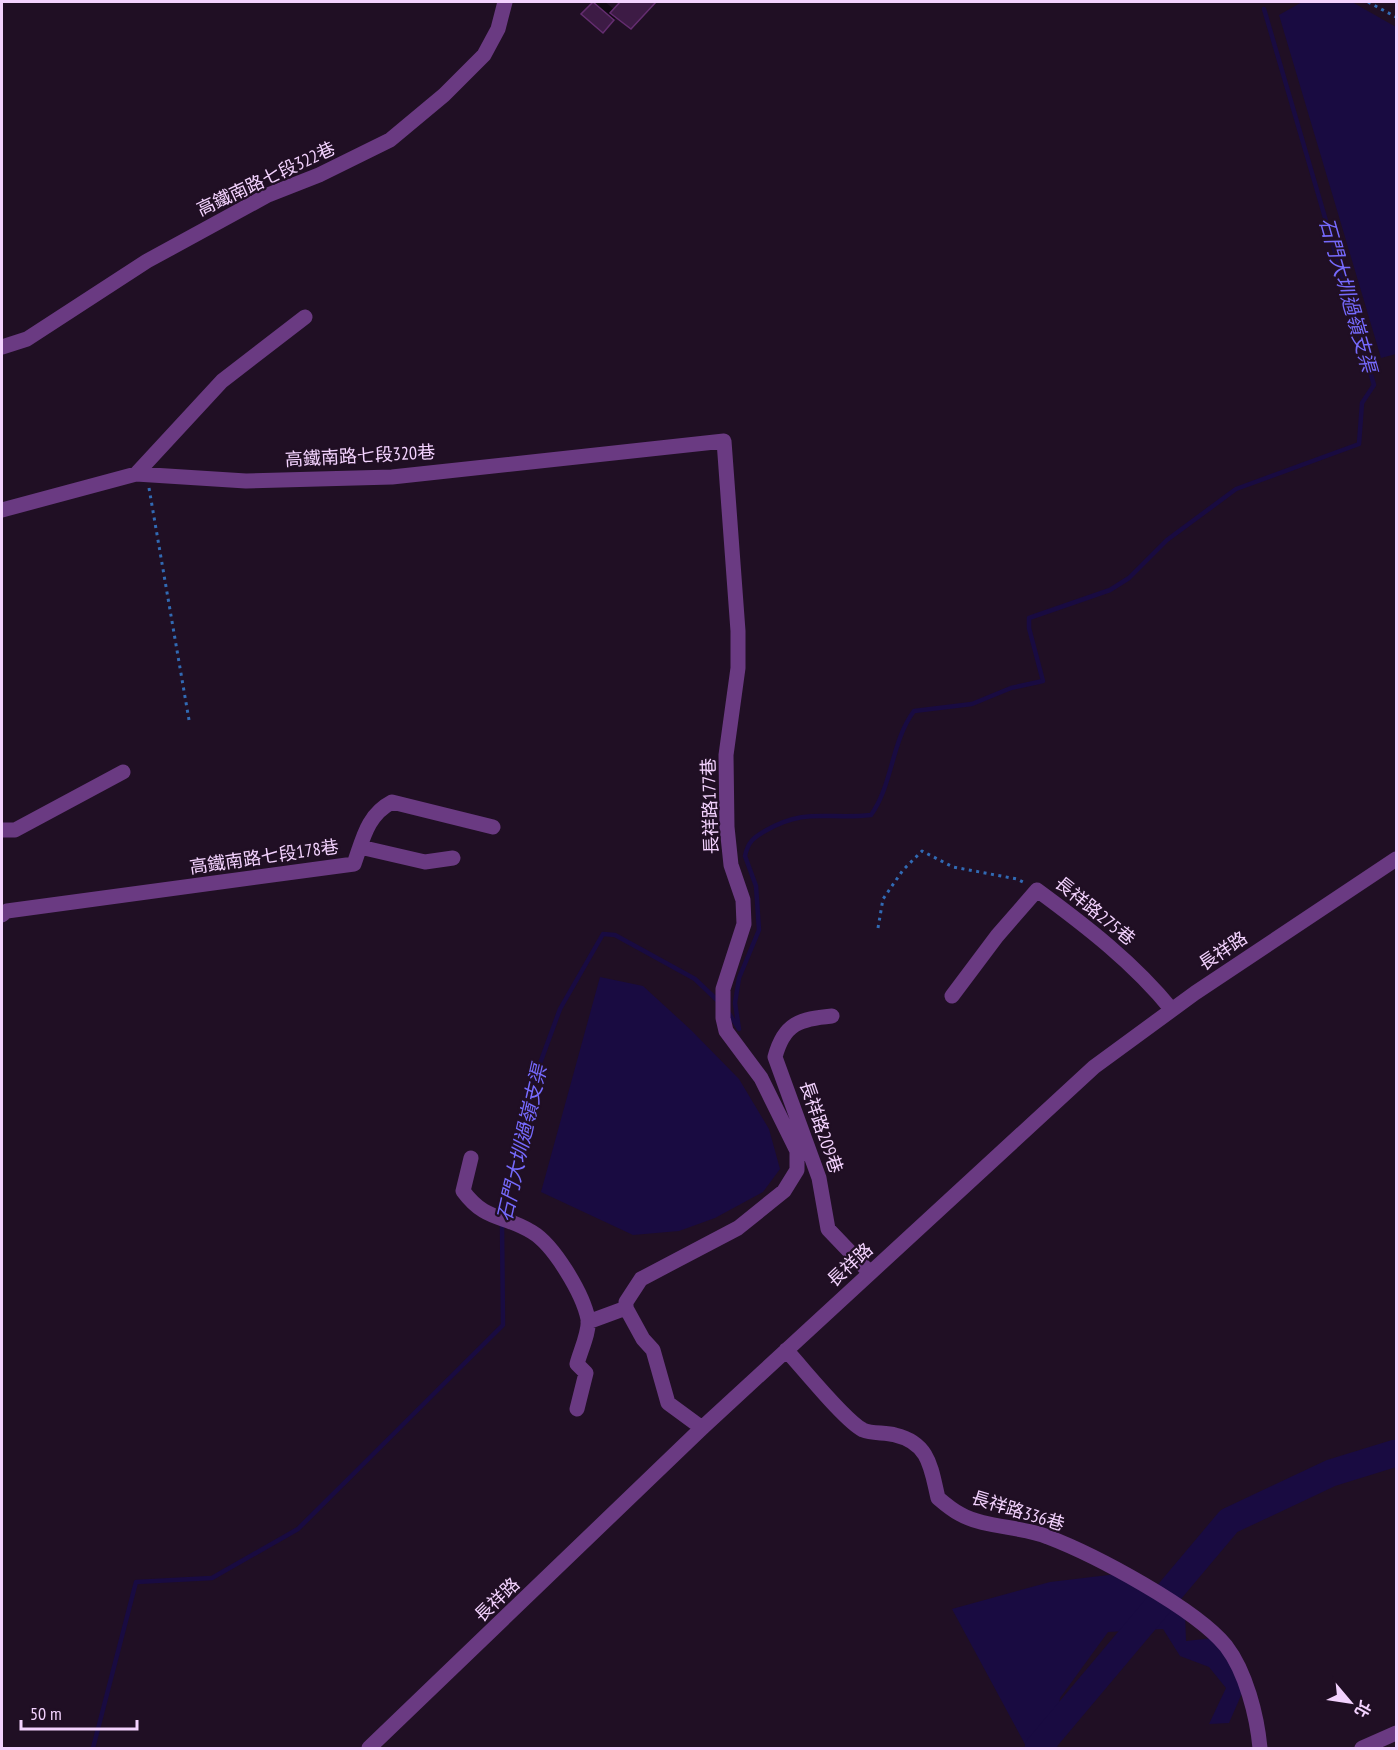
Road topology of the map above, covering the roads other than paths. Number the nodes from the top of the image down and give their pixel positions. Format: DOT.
graph roads {
  1 [pos="504,2"];
  2 [pos="305,317"];
  3 [pos="2,347"];
  4 [pos="724,441"];
  5 [pos="143,474"];
  6 [pos="2,510"];
  7 [pos="123,772"];
  8 [pos="494,827"];
  9 [pos="2,830"];
  10 [pos="360,847"];
  11 [pos="453,858"];
  12 [pos="1396,859"];
  13 [pos="3,909"];
  14 [pos="952,996"];
  15 [pos="1172,1010"];
  16 [pos="832,1016"];
  17 [pos="471,1158"];
  18 [pos="870,1273"];
  19 [pos="626,1308"];
  20 [pos="588,1322"];
  21 [pos="786,1350"];
  22 [pos="577,1409"];
  23 [pos="702,1428"];
  24 [pos="1396,1733"];
  25 [pos="369,1749"];
  26 [pos="1260,1749"];
  27 [pos="1362,1749"];
  1 -- 3 [label="street, 高鐵南路七段322巷"];
  2 -- 5 [label="street"];
  4 -- 5 [label="street, 高鐵南路七段320巷"];
  4 -- 19 [label="street, 長祥路177巷"];
  5 -- 6 [label="street, 高鐵南路七段320巷"];
  7 -- 9 [label="street"];
  8 -- 10 [label="street, 高鐵南路七段178巷"];
  10 -- 11 [label="street"];
  10 -- 13 [label="street, 高鐵南路七段178巷"];
  12 -- 15 [label="street, 長祥路"];
  14 -- 15 [label="street, 長祥路275巷"];
  15 -- 18 [label="street, 長祥路"];
  16 -- 18 [label="street, 長祥路209巷"];
  17 -- 20 [label="street"];
  18 -- 21 [label="street, 長祥路"];
  19 -- 20 [label="street"];
  19 -- 23 [label="street"];
  20 -- 22 [label="street"];
  21 -- 23 [label="street, 長祥路"];
  21 -- 26 [label="street, 長祥路336巷"];
  23 -- 25 [label="street, 長祥路"];
  24 -- 27 [label="street"];
}
